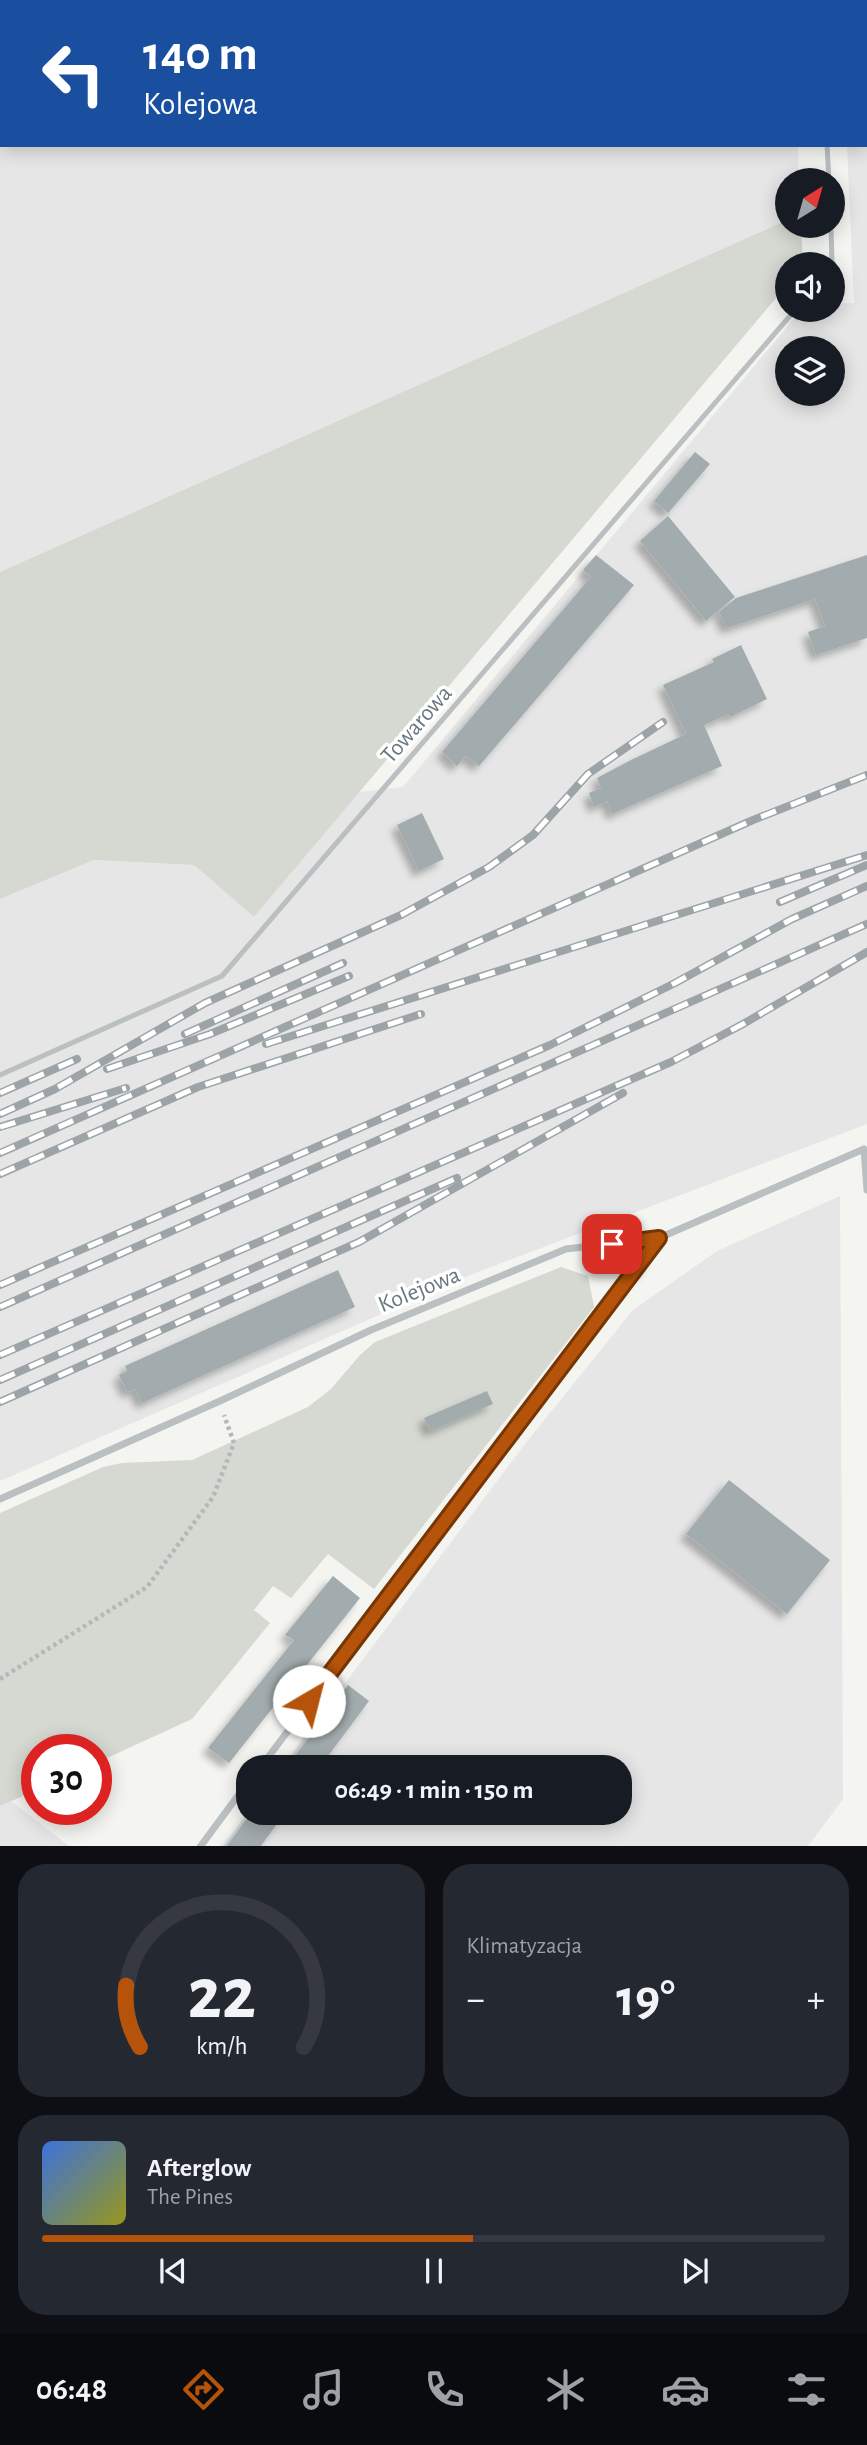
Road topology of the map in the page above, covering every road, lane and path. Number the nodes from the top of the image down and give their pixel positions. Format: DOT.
graph roads {
  1 [pos="827,147"];
  2 [pos="828,168"];
  3 [pos="785,322"];
  4 [pos="0,1075"];
  5 [pos="865,1155"];
  6 [pos="867,1190"];
  7 [pos="659,1238"];
  8 [pos="220,1401"];
  9 [pos="0,1499"];
  10 [pos="0,1679"];
  11 [pos="270,1755"];
  12 [pos="236,1798"];
  13 [pos="200,1846"];
  1 -- 2 [label="lane"];
  3 -- 4 [label="lane, Towarowa"];
  5 -- 6 [label="street"];
  5 -- 7 [label="street, Kolejowa"];
  7 -- 8 [label="street, Kolejowa"];
  7 -- 11 [label="street"];
  8 -- 9 [label="street, Kolejowa"];
  8 -- 10 [label="path"];
  12 -- 13 [label="street"];
}
